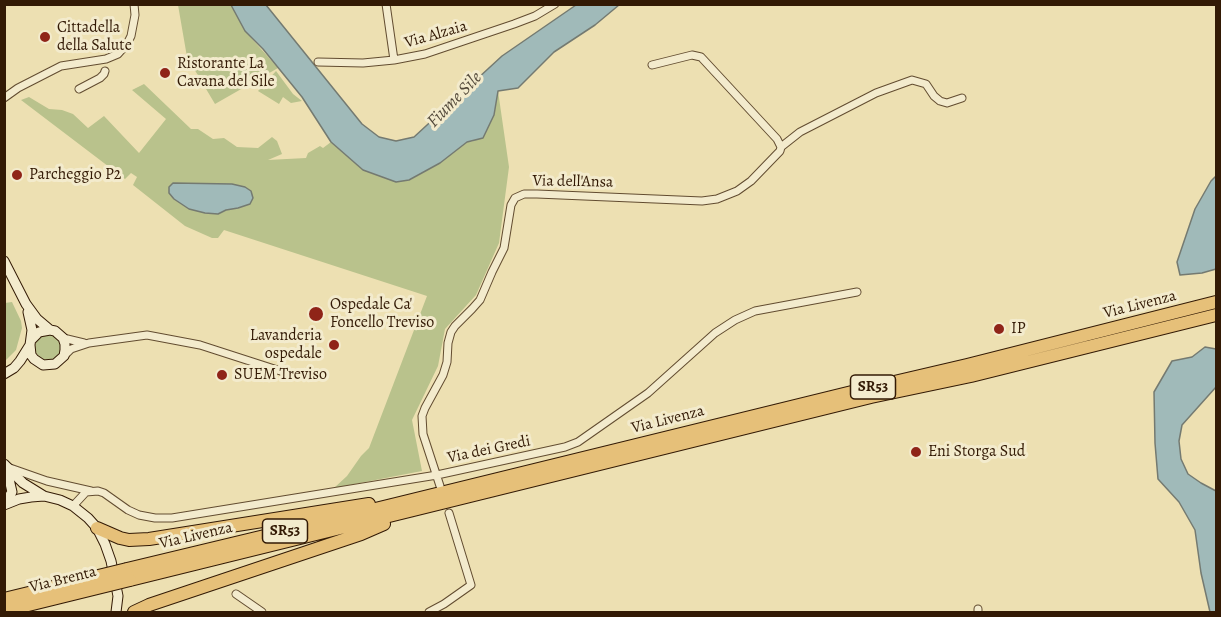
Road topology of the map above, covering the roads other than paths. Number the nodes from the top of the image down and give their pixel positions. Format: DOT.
graph roads {
  1 [pos="134,4"];
  2 [pos="386,4"];
  3 [pos="555,4"];
  4 [pos="394,60"];
  5 [pos="318,62"];
  6 [pos="652,65"];
  7 [pos="105,70"];
  8 [pos="79,89"];
  9 [pos="4,98"];
  10 [pos="962,98"];
  11 [pos="781,147"];
  12 [pos="4,261"];
  13 [pos="857,292"];
  14 [pos="1216,302"];
  15 [pos="26,304"];
  16 [pos="1216,315"];
  17 [pos="50,330"];
  18 [pos="63,338"];
  19 [pos="31,343"];
  20 [pos="90,343"];
  21 [pos="64,356"];
  22 [pos="38,362"];
  23 [pos="14,368"];
  24 [pos="4,374"];
  25 [pos="296,376"];
  26 [pos="5,468"];
  27 [pos="437,475"];
  28 [pos="440,486"];
  29 [pos="91,491"];
  30 [pos="45,496"];
  31 [pos="4,504"];
  32 [pos="416,504"];
  33 [pos="73,506"];
  34 [pos="449,513"];
  35 [pos="97,528"];
  36 [pos="129,574"];
  37 [pos="236,594"];
  38 [pos="4,599"];
  39 [pos="4,611"];
  40 [pos="116,612"];
  41 [pos="134,612"];
  42 [pos="262,612"];
  43 [pos="429,612"];
  1 -- 9 [label="street"];
  2 -- 4 [label="street"];
  3 -- 4 [label="street, Via Alzaia"];
  4 -- 5 [label="street, Via Alzaia"];
  6 -- 11 [label="street"];
  7 -- 8 [label="street"];
  10 -- 11 [label="street, Via dell'Ansa"];
  11 -- 27 [label="street, Via dell'Ansa"];
  12 -- 15 [label="street"];
  13 -- 27 [label="street, Via dei Gredi"];
  14 -- 32 [label="highway, Via Livenza / SR53"];
  15 -- 17 [label="street"];
  15 -- 19 [label="street"];
  16 -- 32 [label="highway, Via Livenza / SR53"];
  17 -- 18 [label="street"];
  17 -- 19 [label="street"];
  18 -- 20 [label="street"];
  18 -- 21 [label="street"];
  19 -- 22 [label="street"];
  19 -- 23 [label="street"];
  20 -- 21 [label="street"];
  20 -- 25 [label="street"];
  21 -- 22 [label="street"];
  22 -- 23 [label="street"];
  23 -- 24 [label="street"];
  26 -- 29 [label="street, Via dei Gredi"];
  26 -- 30 [label="street"];
  26 -- 31 [label="street"];
  27 -- 28 [label="street, Via dell'Ansa"];
  27 -- 29 [label="street, Via dei Gredi"];
  29 -- 33 [label="street"];
  30 -- 31 [label="street"];
  30 -- 33 [label="street"];
  32 -- 35 [label="highway"];
  32 -- 36 [label="highway, Via Livenza / SR53"];
  32 -- 41 [label="highway"];
  33 -- 35 [label="street"];
  34 -- 43 [label="street"];
  35 -- 40 [label="street"];
  36 -- 38 [label="highway, Via Brenta / SR53, bridge"];
  36 -- 39 [label="highway, Via Brenta / SR53, bridge"];
  37 -- 42 [label="street"];
}
